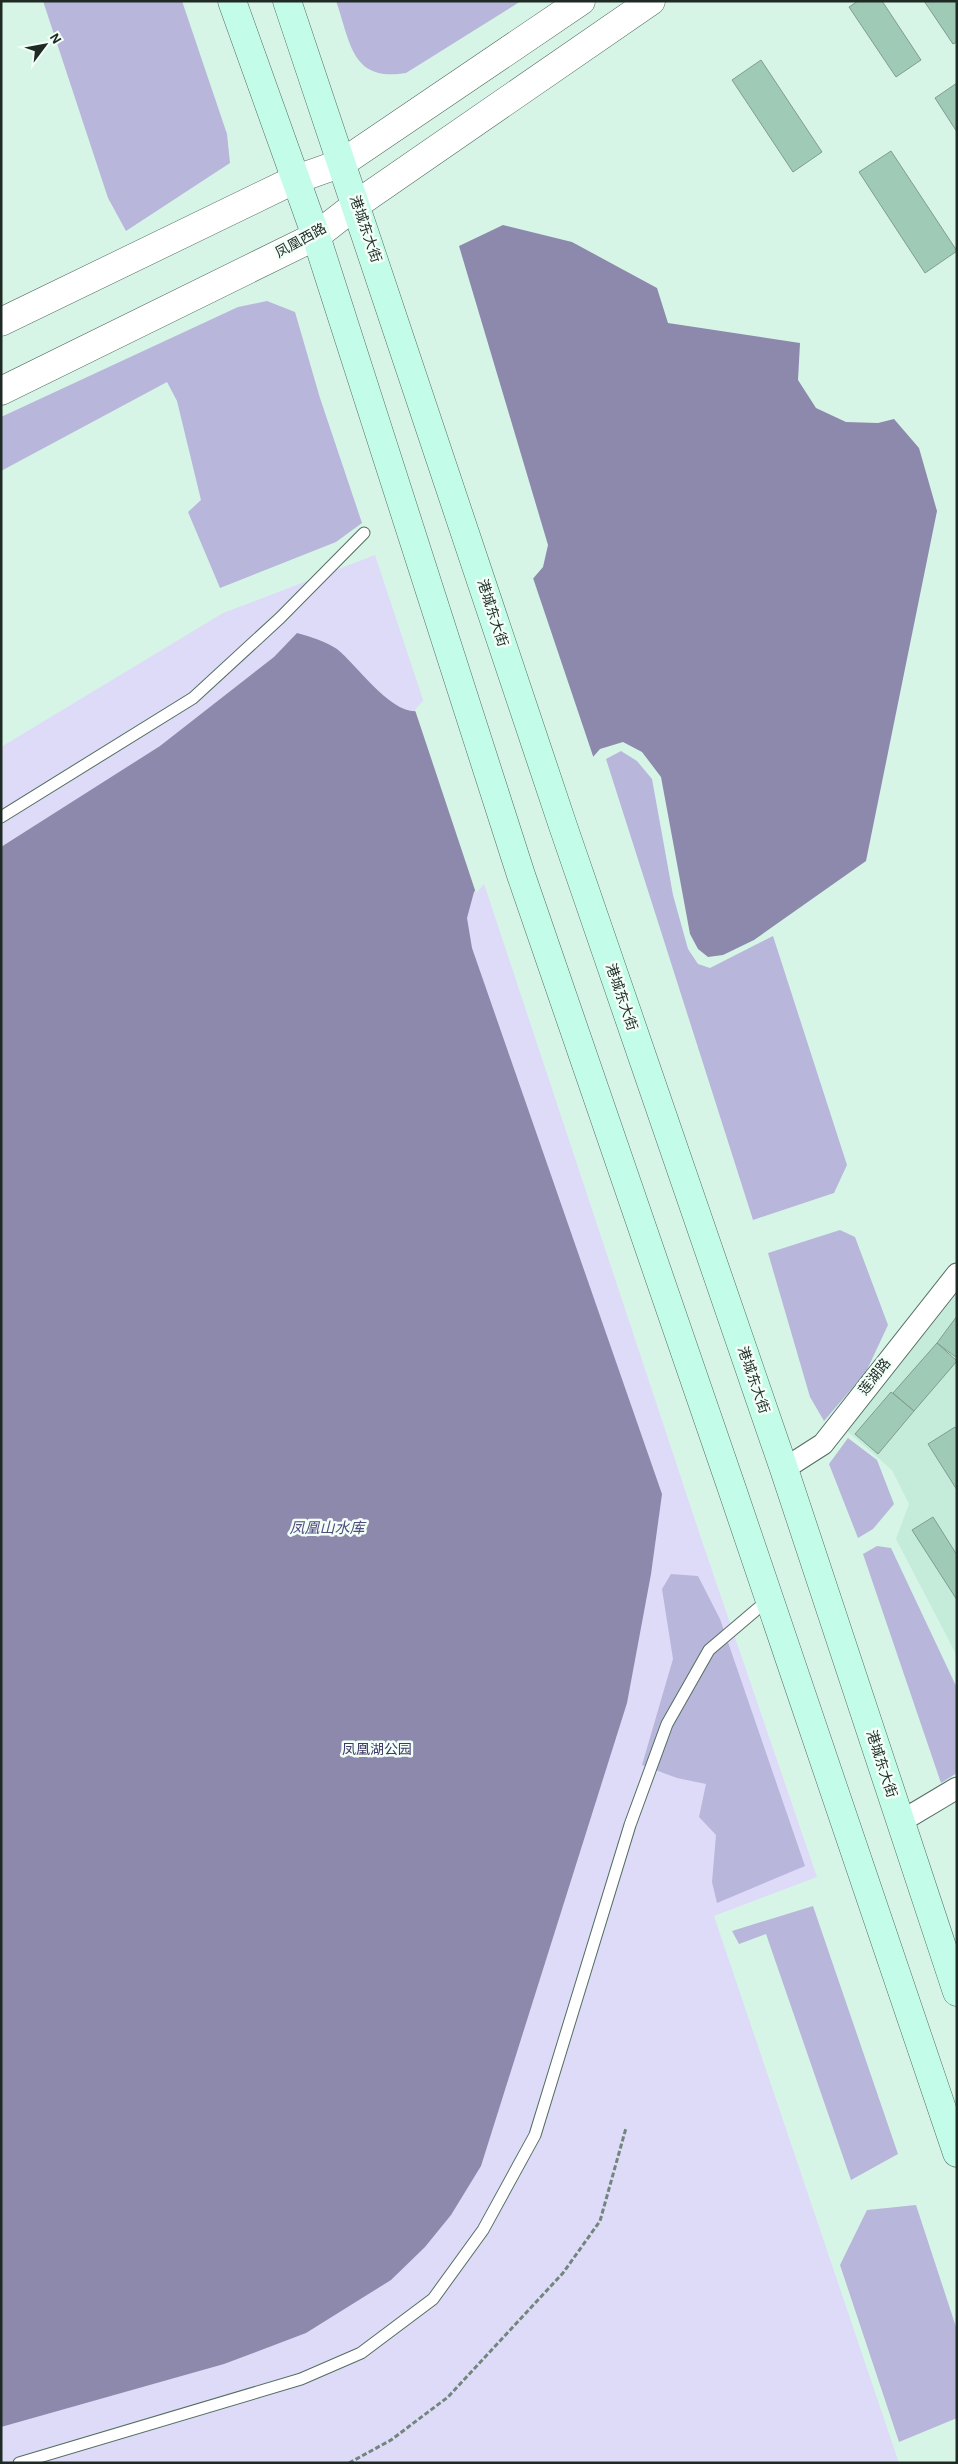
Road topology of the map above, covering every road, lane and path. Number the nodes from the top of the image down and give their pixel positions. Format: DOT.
graph roads {
  1 [pos="232,1"];
  2 [pos="287,1"];
  3 [pos="581,1"];
  4 [pos="651,1"];
  5 [pos="342,163"];
  6 [pos="294,180"];
  7 [pos="357,204"];
  8 [pos="316,236"];
  9 [pos="1,322"];
  10 [pos="1,391"];
  11 [pos="364,534"];
  12 [pos="1,817"];
  13 [pos="957,1274"];
  14 [pos="784,1469"];
  15 [pos="770,1599"];
  16 [pos="957,1788"];
  17 [pos="900,1822"];
  18 [pos="957,1992"];
  19 [pos="626,2128"];
  20 [pos="957,2153"];
  21 [pos="19,2463"];
  22 [pos="349,2463"];
  1 -- 6 [label="main road"];
  2 -- 5 [label="main road, 港城东大街"];
  3 -- 5 [label="street"];
  4 -- 7 [label="street, 凤凰西路"];
  5 -- 6 [label="street"];
  5 -- 7 [label="main road, 港城东大街"];
  6 -- 8 [label="main road"];
  6 -- 9 [label="street"];
  7 -- 8 [label="street, 凤凰西路"];
  7 -- 14 [label="main road, 港城东大街"];
  8 -- 10 [label="street, 凤凰西路"];
  8 -- 15 [label="main road"];
  11 -- 12 [label="lane"];
  13 -- 14 [label="street, 莲湖路"];
  14 -- 17 [label="main road, 港城东大街"];
  15 -- 20 [label="main road"];
  15 -- 21 [label="lane"];
  16 -- 17 [label="street"];
  17 -- 18 [label="main road, 港城东大街"];
  19 -- 22 [label="path"];
}
